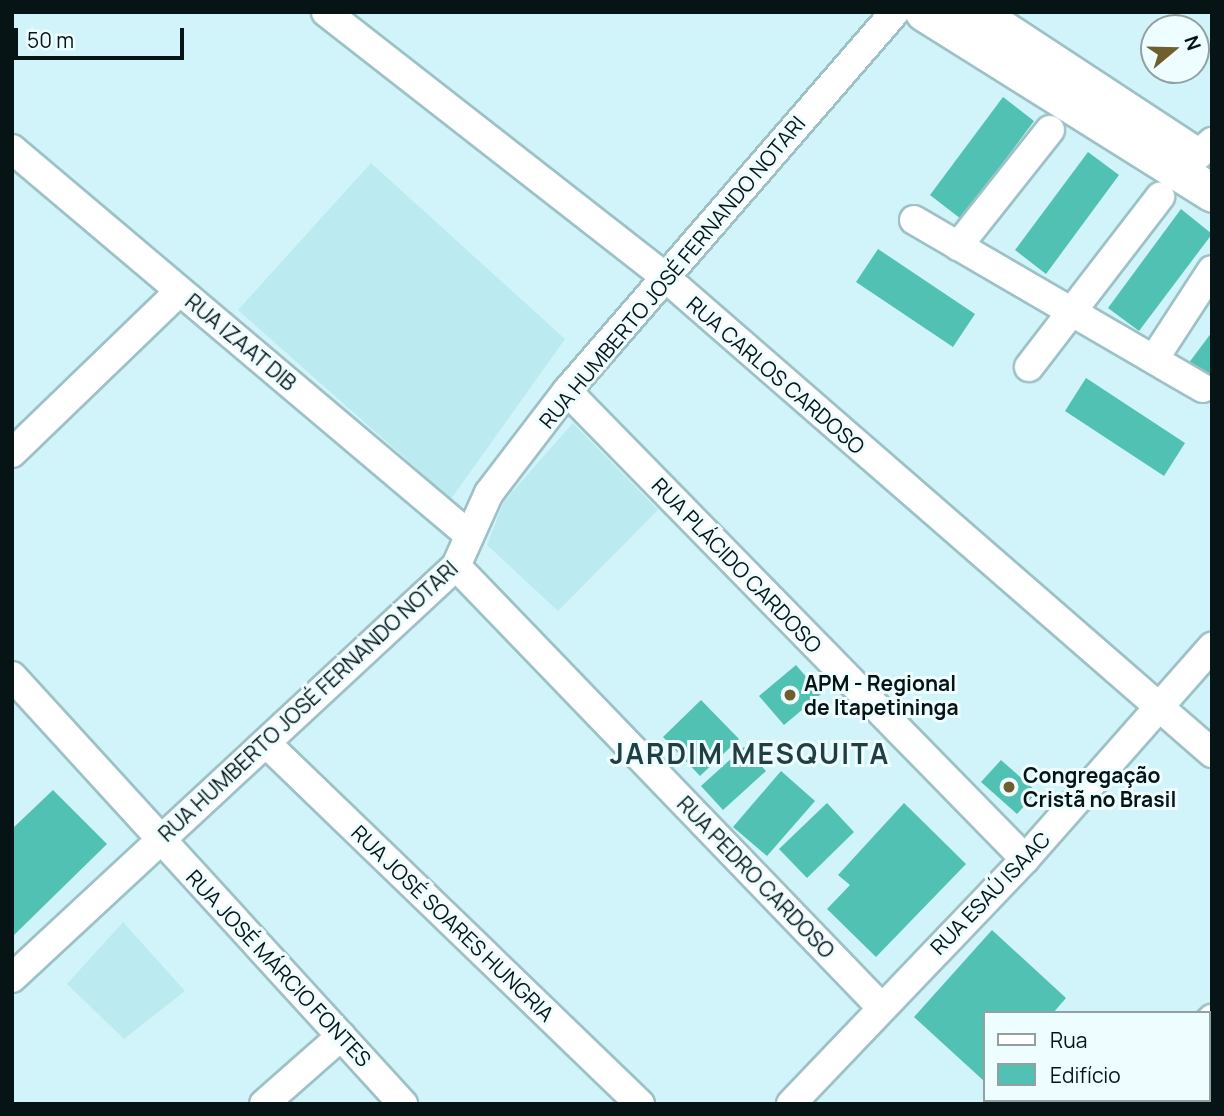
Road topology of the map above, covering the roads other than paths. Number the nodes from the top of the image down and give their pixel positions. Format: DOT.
graph roads {
  1 [pos="326,12"];
  2 [pos="895,12"];
  3 [pos="924,12"];
  4 [pos="986,23"];
  5 [pos="1049,130"];
  6 [pos="12,149"];
  7 [pos="1191,167"];
  8 [pos="1212,193"];
  9 [pos="914,220"];
  10 [pos="958,246"];
  11 [pos="1212,270"];
  12 [pos="666,278"];
  13 [pos="180,291"];
  14 [pos="1069,310"];
  15 [pos="1154,359"];
  16 [pos="1029,367"];
  17 [pos="1203,387"];
  18 [pos="567,391"];
  19 [pos="12,453"];
  20 [pos="469,535"];
  21 [pos="456,566"];
  22 [pos="1212,647"];
  23 [pos="12,676"];
  24 [pos="1159,712"];
  25 [pos="266,743"];
  26 [pos="1212,753"];
  27 [pos="161,840"];
  28 [pos="1025,859"];
  29 [pos="12,978"];
  30 [pos="881,1007"];
  31 [pos="341,1036"];
  32 [pos="264,1104"];
  33 [pos="403,1104"];
  34 [pos="640,1104"];
  35 [pos="791,1104"];
  1 -- 12 [label="street, RUA CARLOS CARDOSO"];
  2 -- 12 [label="street, RUA HUMBERTO JOSÉ FERNANDO NOTARI"];
  3 -- 4 [label="main road"];
  4 -- 7 [label="main road"];
  5 -- 10 [label="street"];
  6 -- 13 [label="street, RUA IZAAT DIB"];
  7 -- 8 [label="main road"];
  7 -- 14 [label="street"];
  9 -- 10 [label="street"];
  10 -- 14 [label="street"];
  11 -- 15 [label="street"];
  12 -- 18 [label="street, RUA HUMBERTO JOSÉ FERNANDO NOTARI"];
  12 -- 24 [label="street, RUA CARLOS CARDOSO"];
  13 -- 19 [label="street"];
  13 -- 20 [label="street, RUA IZAAT DIB"];
  14 -- 15 [label="street"];
  14 -- 16 [label="street"];
  15 -- 17 [label="street"];
  18 -- 20 [label="street, RUA HUMBERTO JOSÉ FERNANDO NOTARI"];
  18 -- 28 [label="street, RUA PLÁCIDO CARDOSO"];
  20 -- 21 [label="street, RUA HUMBERTO JOSÉ FERNANDO NOTARI"];
  21 -- 25 [label="street, RUA HUMBERTO JOSÉ FERNANDO NOTARI"];
  21 -- 30 [label="street, RUA PEDRO CARDOSO"];
  22 -- 24 [label="street, RUA ESAÚ ISAAC"];
  23 -- 27 [label="street, RUA JOSÉ MÁRCIO FONTES"];
  24 -- 26 [label="street, RUA CARLOS CARDOSO"];
  24 -- 28 [label="street, RUA ESAÚ ISAAC"];
  25 -- 27 [label="street, RUA HUMBERTO JOSÉ FERNANDO NOTARI"];
  25 -- 34 [label="street, RUA JOSÉ SOARES HUNGRIA"];
  27 -- 29 [label="street, RUA HUMBERTO JOSÉ FERNANDO NOTARI"];
  27 -- 31 [label="street, RUA JOSÉ MÁRCIO FONTES"];
  28 -- 30 [label="street, RUA ESAÚ ISAAC"];
  30 -- 35 [label="street, RUA ESAÚ ISAAC"];
  31 -- 32 [label="street"];
  31 -- 33 [label="street, RUA JOSÉ MÁRCIO FONTES"];
}
